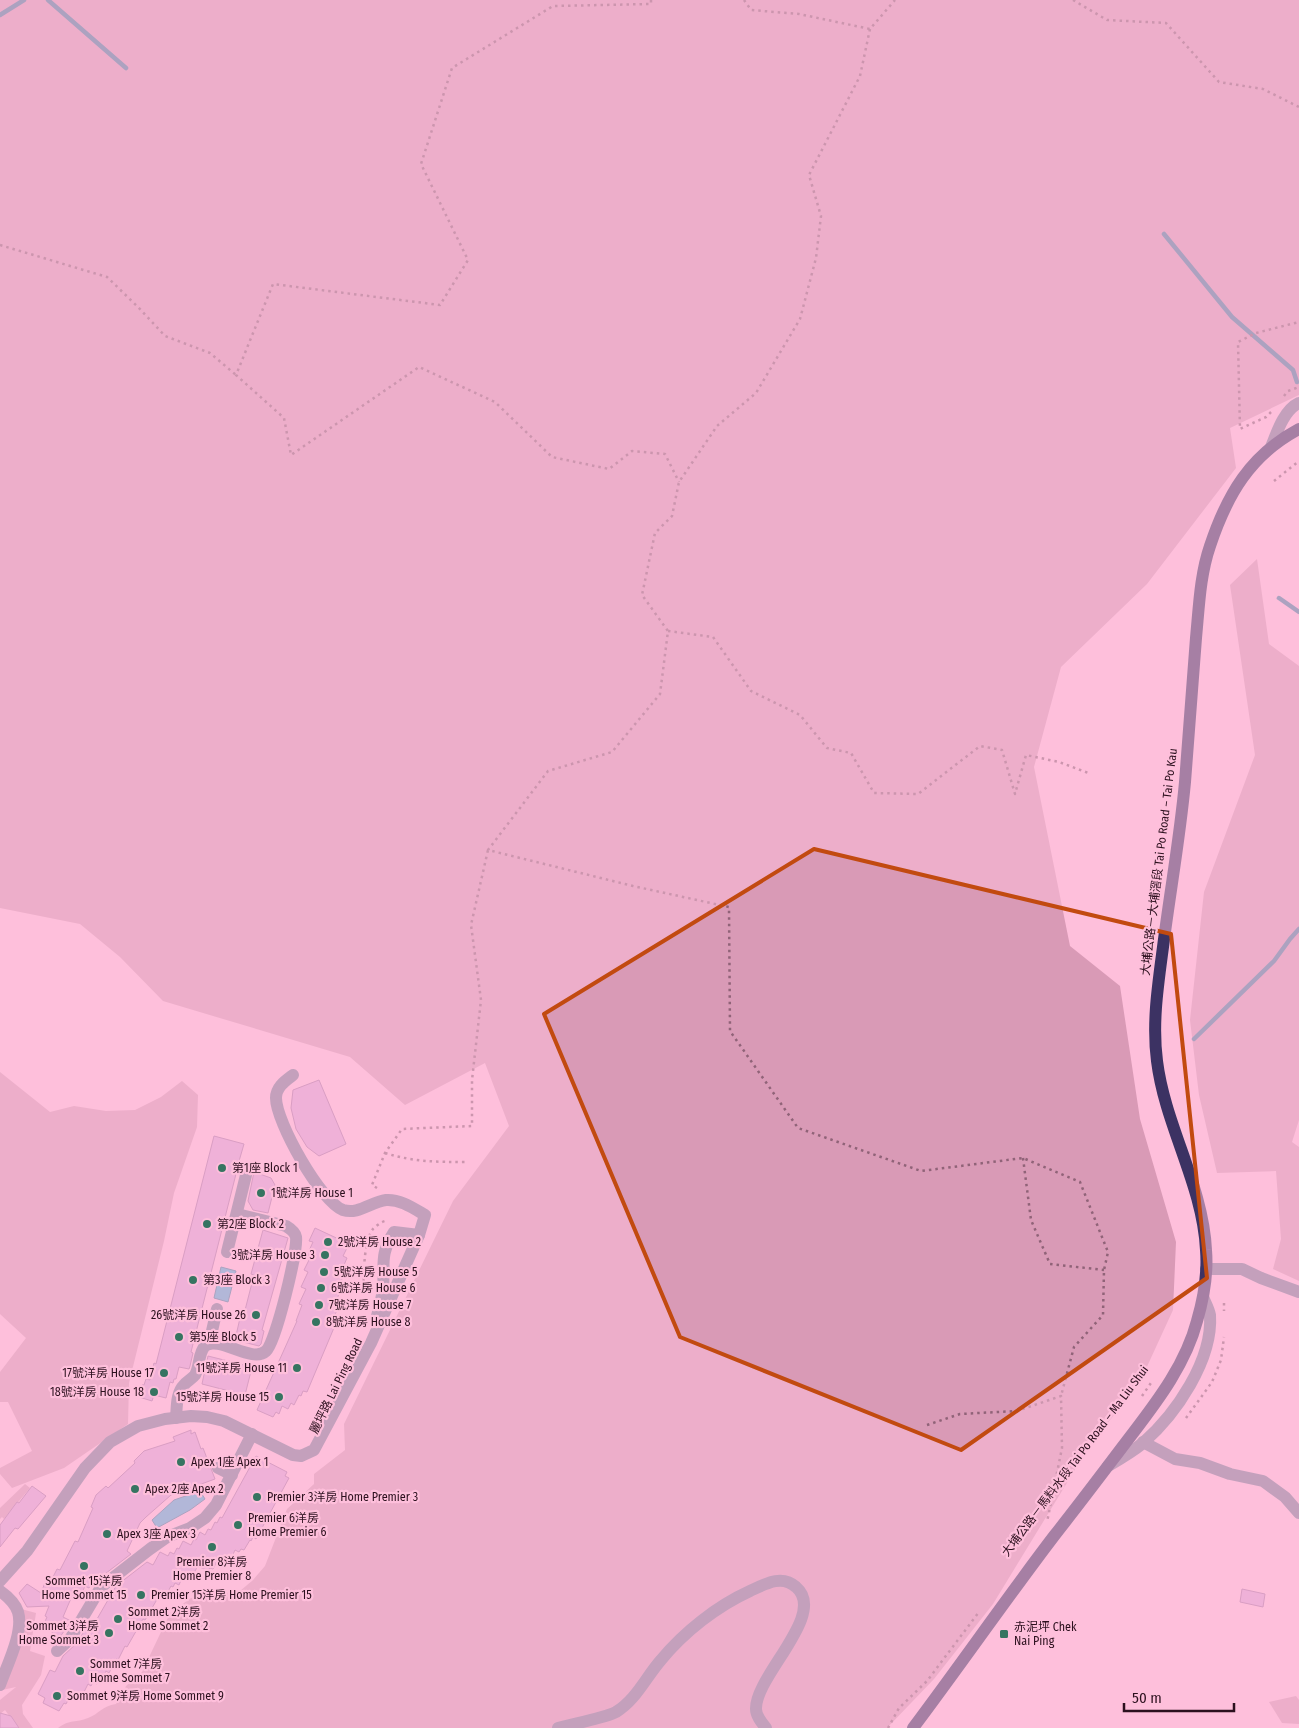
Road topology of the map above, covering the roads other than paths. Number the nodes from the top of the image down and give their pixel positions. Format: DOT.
graph roads {
  1 [pos="1299,403"];
  2 [pos="1299,429"];
  3 [pos="1271,447"];
  4 [pos="293,1075"];
  5 [pos="246,1175"];
  6 [pos="237,1214"];
  7 [pos="419,1235"];
  8 [pos="227,1252"];
  9 [pos="1206,1269"];
  10 [pos="1299,1292"];
  11 [pos="1203,1297"];
  12 [pos="217,1309"];
  13 [pos="371,1343"];
  14 [pos="209,1344"];
  15 [pos="176,1418"];
  16 [pos="250,1439"];
  17 [pos="1143,1442"];
  18 [pos="1108,1467"];
  19 [pos="218,1468"];
  20 [pos="232,1475"];
  21 [pos="1299,1513"];
  22 [pos="0,1581"];
  23 [pos="0,1591"];
  24 [pos="57,1652"];
  25 [pos="0,1685"];
  26 [pos="558,1728"];
  27 [pos="766,1728"];
  28 [pos="914,1728"];
  1 -- 3 [label="street"];
  2 -- 3 [label="main road, 大埔公路－大埔滘段 Tai Po Road – Tai Po Kau"];
  3 -- 9 [label="main road, 大埔公路－大埔滘段 Tai Po Road – Tai Po Kau"];
  4 -- 7 [label="street"];
  5 -- 6 [label="street"];
  6 -- 8 [label="street"];
  6 -- 14 [label="street"];
  7 -- 13 [label="street, 麗坪路 Lai Ping Road"];
  7 -- 13 [label="street, 麗坪路 Lai Ping Road"];
  9 -- 10 [label="street"];
  9 -- 11 [label="main road"];
  11 -- 17 [label="street"];
  11 -- 18 [label="main road"];
  12 -- 14 [label="street"];
  13 -- 16 [label="street, 麗坪路 Lai Ping Road"];
  14 -- 15 [label="street"];
  15 -- 16 [label="street, 麗坪路 Lai Ping Road"];
  15 -- 22 [label="street, 麗坪路 Lai Ping Road"];
  16 -- 20 [label="street"];
  17 -- 18 [label="street"];
  17 -- 21 [label="street"];
  18 -- 28 [label="main road"];
  19 -- 20 [label="street"];
  20 -- 24 [label="street"];
  23 -- 25 [label="street"];
  26 -- 27 [label="street"];
}
